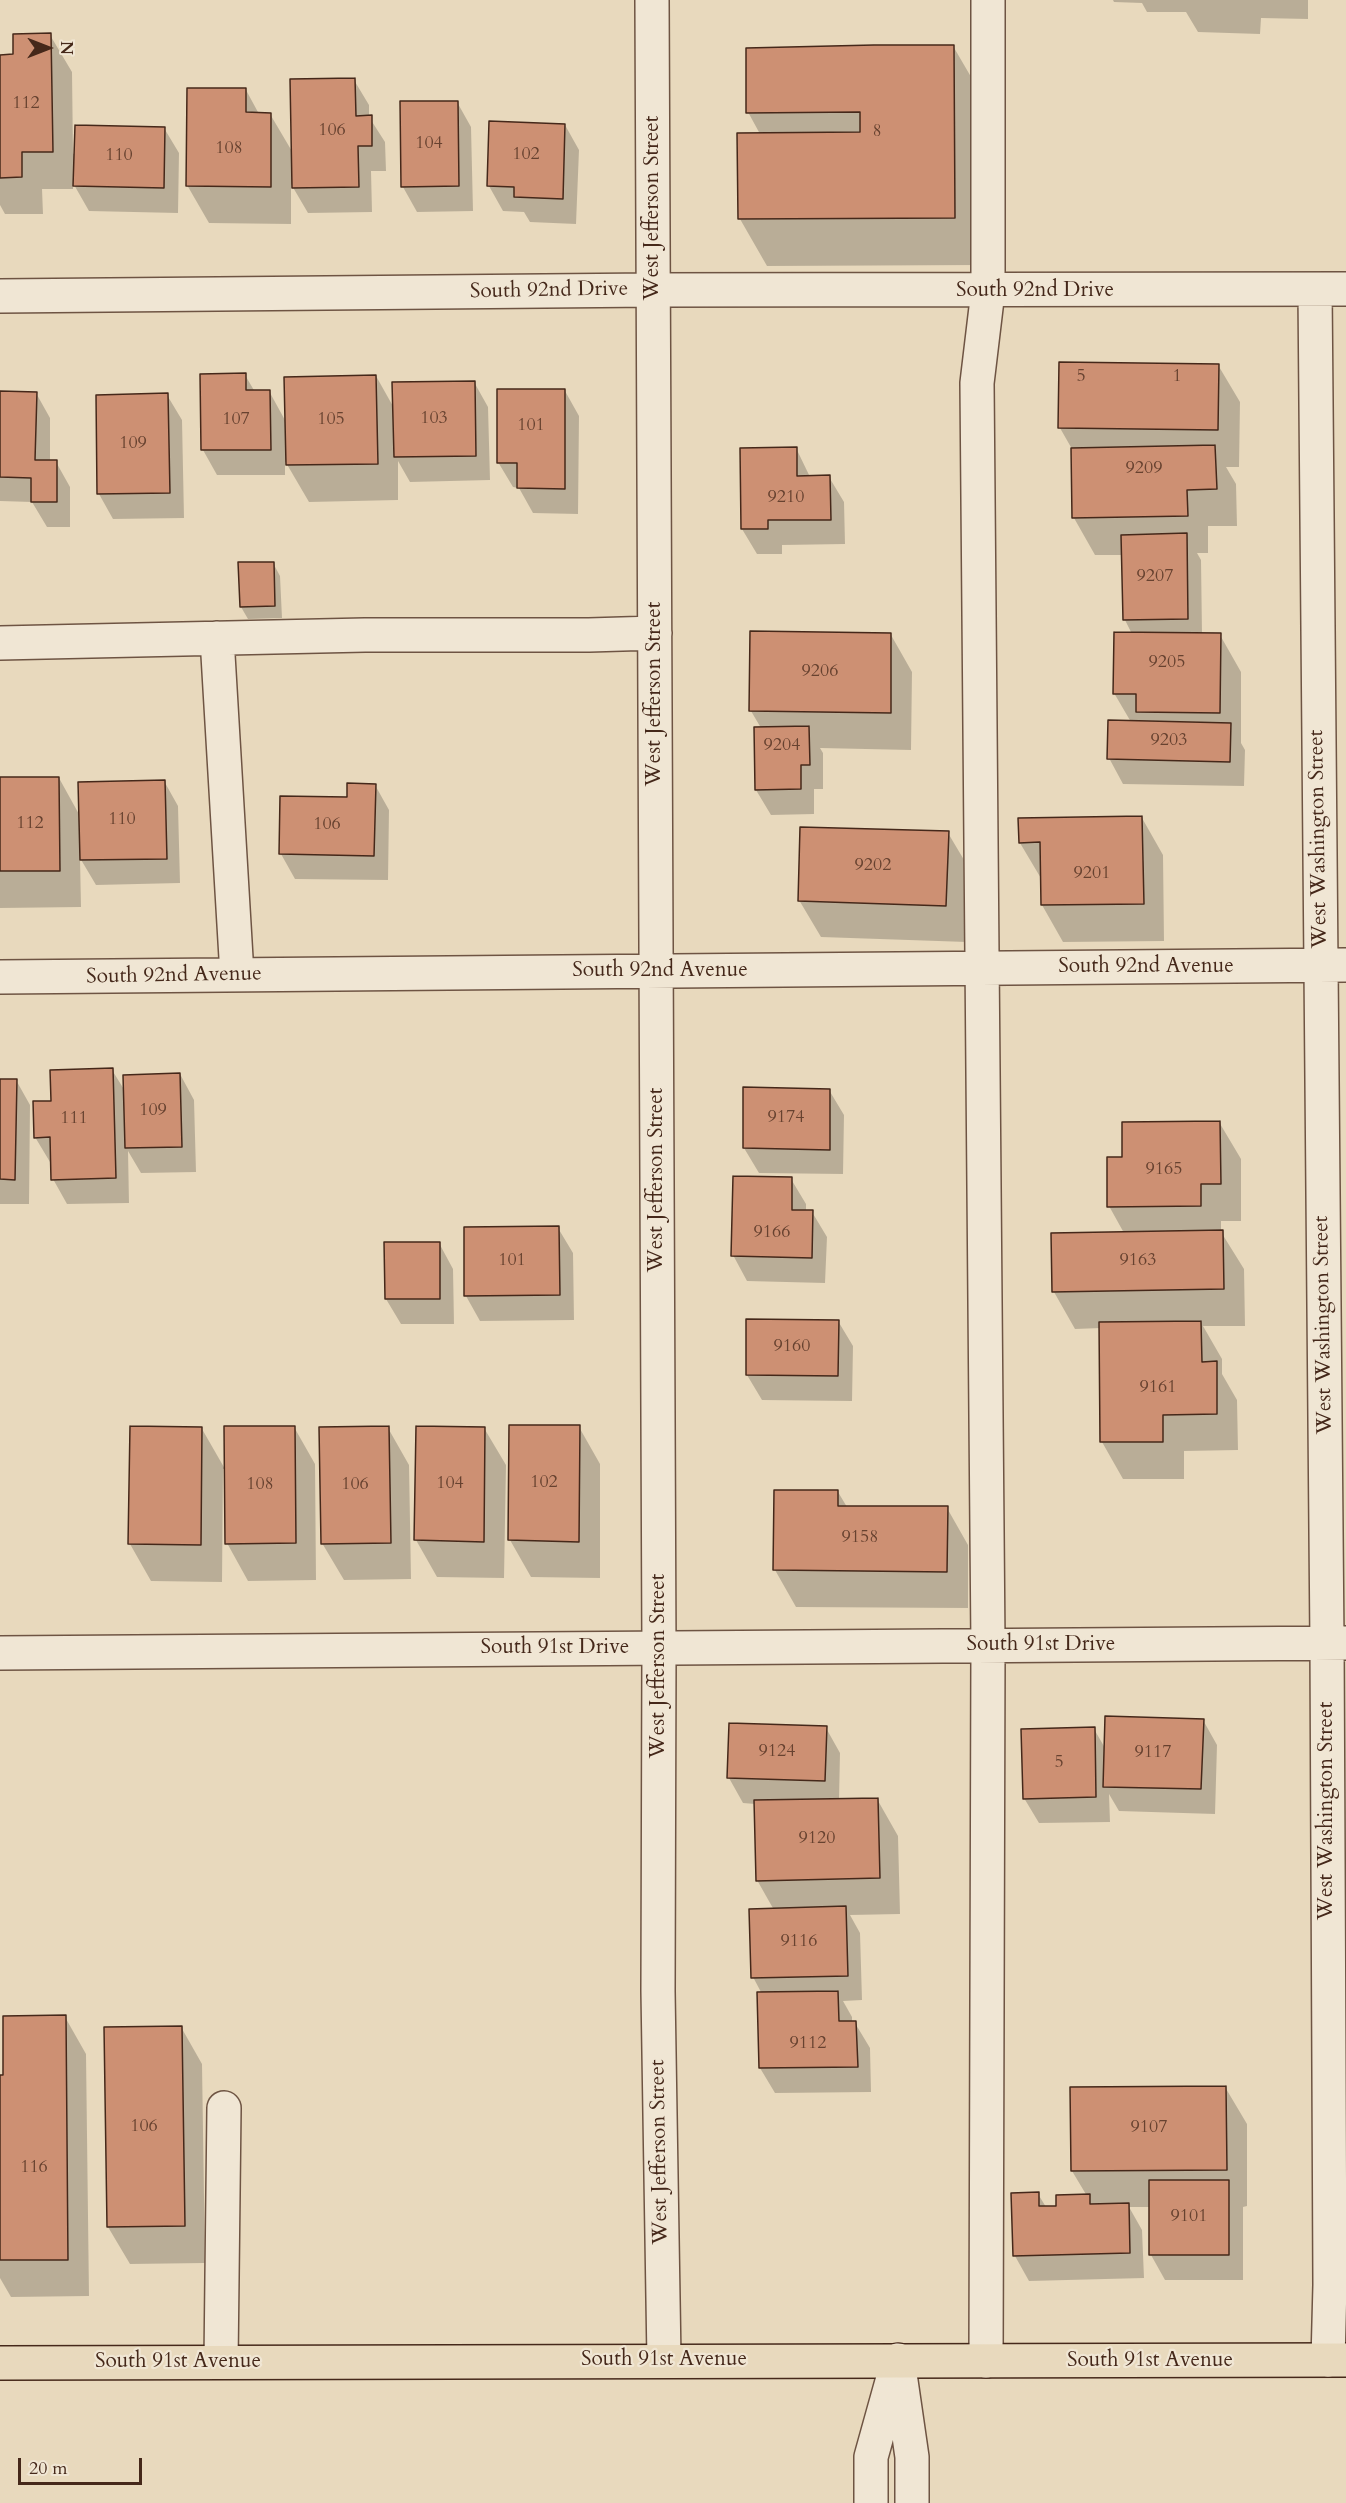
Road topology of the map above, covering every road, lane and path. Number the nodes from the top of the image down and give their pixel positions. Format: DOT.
graph roads {
  1 [pos="652,0"];
  2 [pos="987,0"];
  3 [pos="654,290"];
  4 [pos="1330,290"];
  5 [pos="988,291"];
  6 [pos="0,296"];
  7 [pos="655,633"];
  8 [pos="217,638"];
  9 [pos="0,643"];
  10 [pos="1333,965"];
  11 [pos="982,968"];
  12 [pos="656,971"];
  13 [pos="237,975"];
  14 [pos="0,977"];
  15 [pos="1335,1385"];
  16 [pos="1336,1643"];
  17 [pos="988,1645"];
  18 [pos="659,1648"];
  19 [pos="0,1653"];
  20 [pos="224,2108"];
  21 [pos="664,2360"];
  22 [pos="898,2360"];
  23 [pos="1337,2360"];
  24 [pos="986,2361"];
  25 [pos="221,2362"];
  26 [pos="0,2363"];
  27 [pos="872,2503"];
  28 [pos="912,2503"];
  1 -- 3 [label="street, West Jefferson Street"];
  2 -- 5 [label="street"];
  3 -- 5 [label="street, South 92nd Drive"];
  3 -- 6 [label="street, South 92nd Drive"];
  3 -- 7 [label="street, West Jefferson Street"];
  4 -- 5 [label="street, South 92nd Drive"];
  4 -- 10 [label="street, West Washington Street"];
  5 -- 11 [label="street"];
  7 -- 8 [label="street"];
  7 -- 12 [label="street, West Jefferson Street"];
  8 -- 9 [label="street"];
  8 -- 13 [label="street"];
  10 -- 11 [label="street, South 92nd Avenue"];
  10 -- 15 [label="street, West Washington Street"];
  11 -- 12 [label="street, South 92nd Avenue"];
  11 -- 17 [label="street"];
  12 -- 13 [label="street, South 92nd Avenue"];
  12 -- 18 [label="street, West Jefferson Street"];
  13 -- 14 [label="street, South 92nd Avenue"];
  15 -- 16 [label="street, West Washington Street"];
  16 -- 17 [label="street, South 91st Drive"];
  16 -- 23 [label="street, West Washington Street"];
  17 -- 18 [label="street, South 91st Drive"];
  17 -- 24 [label="street"];
  18 -- 19 [label="street, South 91st Drive"];
  18 -- 21 [label="street, West Jefferson Street"];
  20 -- 25 [label="street"];
  21 -- 22 [label="main road, South 91st Avenue"];
  21 -- 25 [label="main road, South 91st Avenue"];
  22 -- 24 [label="main road, South 91st Avenue"];
  22 -- 27 [label="street"];
  22 -- 28 [label="street"];
  23 -- 24 [label="main road, South 91st Avenue"];
  25 -- 26 [label="main road, South 91st Avenue"];
}
